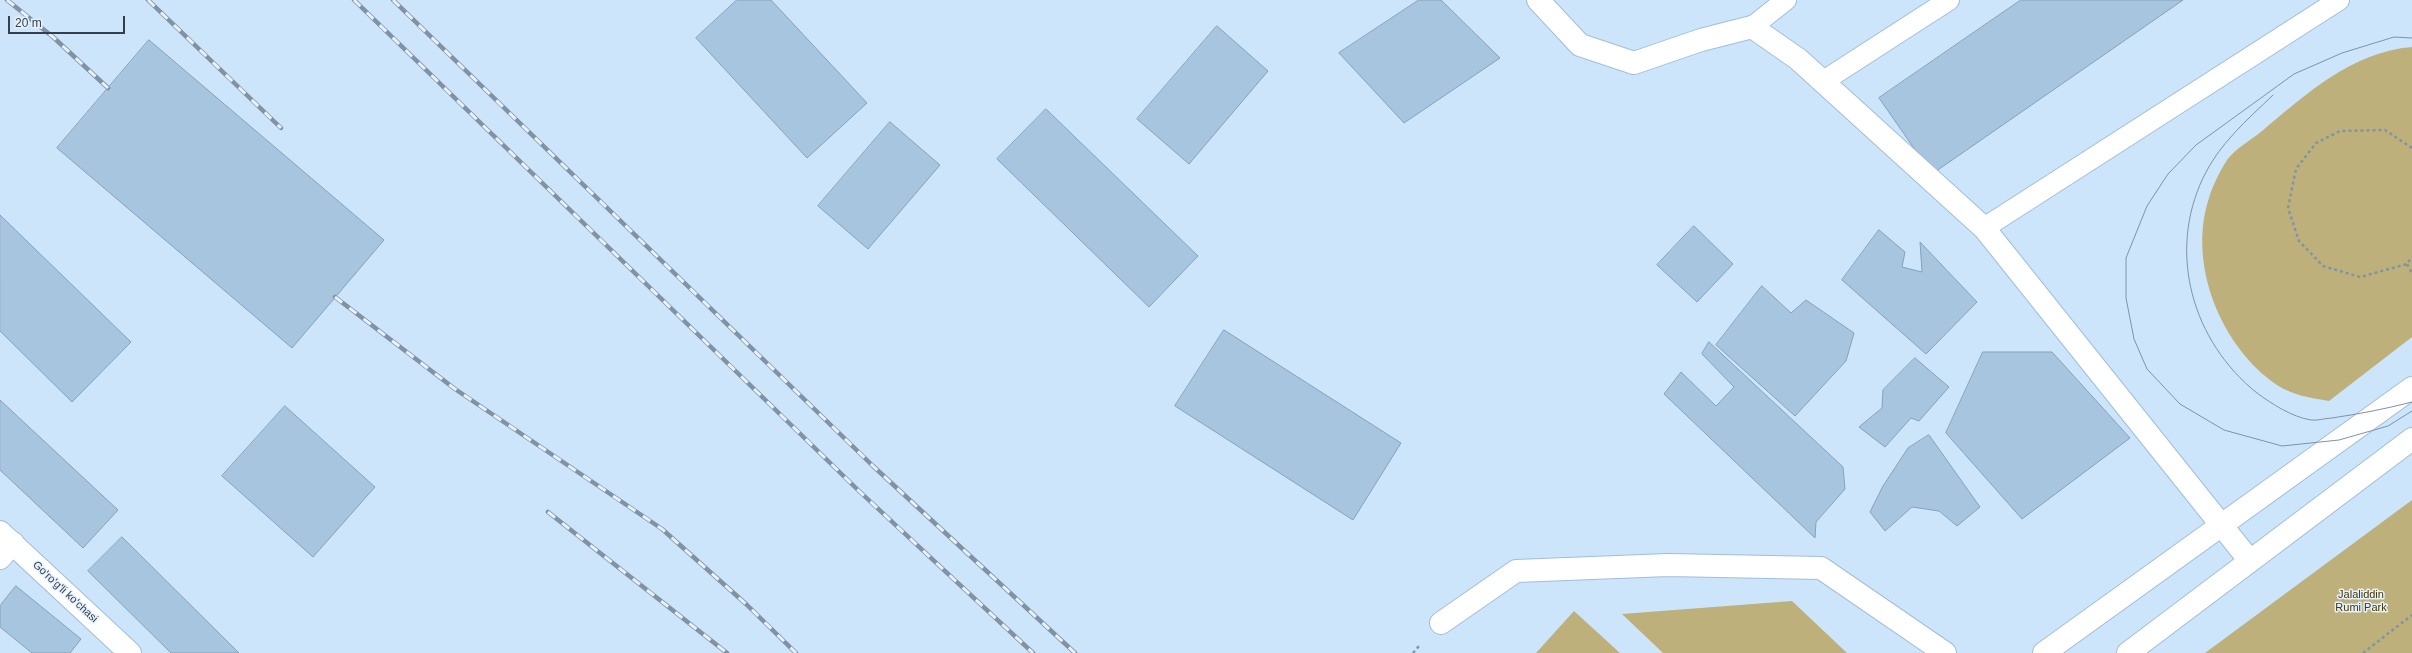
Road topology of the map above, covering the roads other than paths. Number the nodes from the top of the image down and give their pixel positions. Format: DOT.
graph roads {
  1 [pos="1538,0"];
  2 [pos="1786,0"];
  3 [pos="1949,0"];
  4 [pos="2338,0"];
  5 [pos="1752,27"];
  6 [pos="1822,82"];
  7 [pos="1984,228"];
  8 [pos="2412,388"];
  9 [pos="2412,439"];
  10 [pos="2222,524"];
  11 [pos="4,544"];
  12 [pos="2250,561"];
  13 [pos="1441,623"];
  14 [pos="130,653"];
  15 [pos="1945,653"];
  16 [pos="2044,653"];
  17 [pos="2128,653"];
  1 -- 5 [label="street"];
  2 -- 5 [label="lane"];
  3 -- 6 [label="lane"];
  4 -- 7 [label="lane"];
  5 -- 6 [label="street"];
  6 -- 7 [label="street"];
  7 -- 10 [label="street"];
  8 -- 10 [label="street"];
  9 -- 12 [label="street"];
  10 -- 12 [label="street"];
  10 -- 16 [label="street"];
  11 -- 14 [label="street, Go'ro'g'li ko'chasi"];
  12 -- 17 [label="street"];
  13 -- 15 [label="street"];
}
